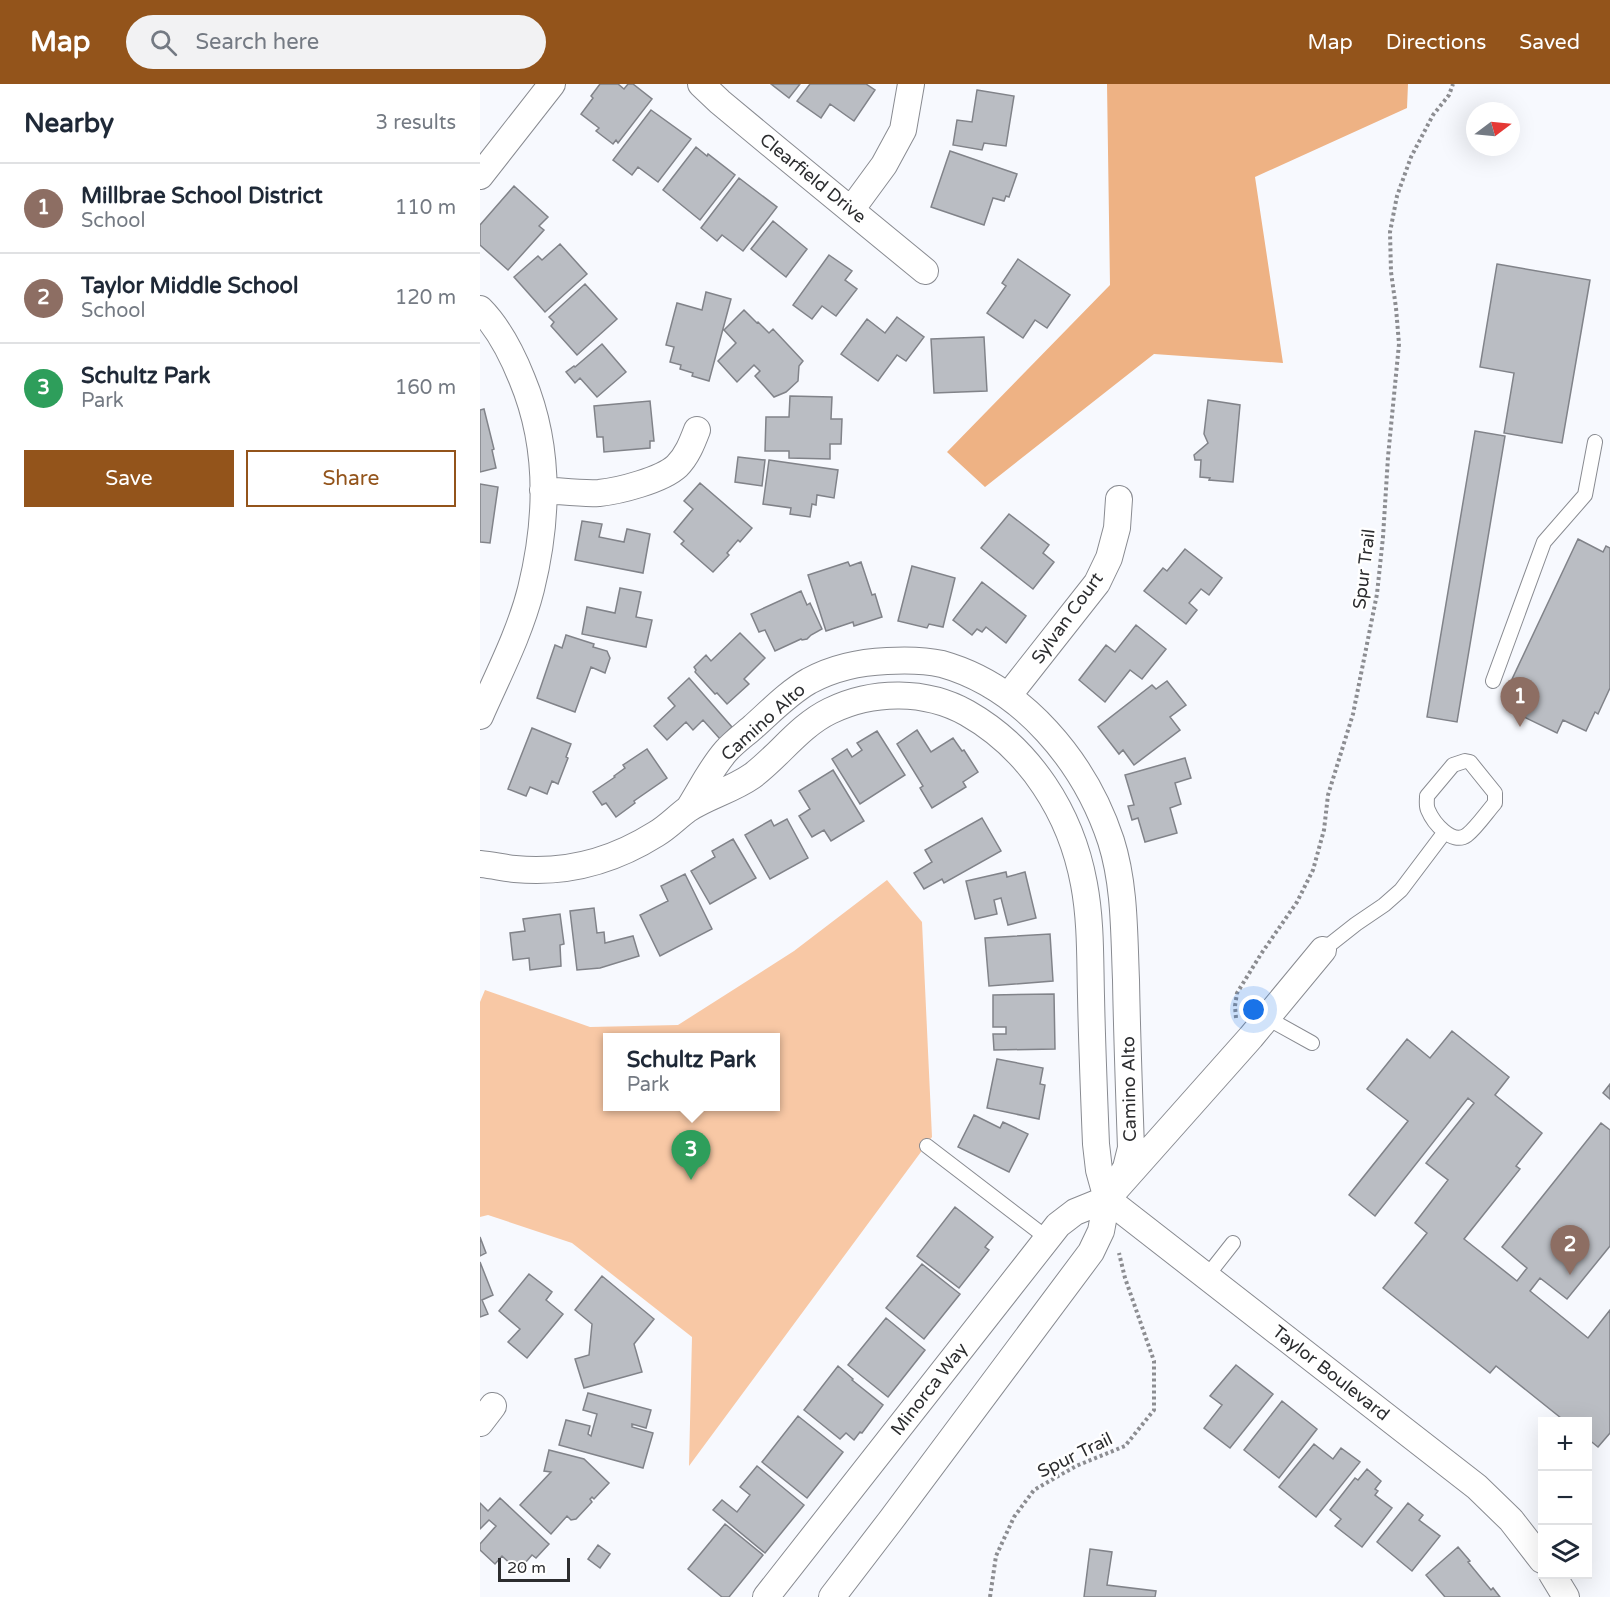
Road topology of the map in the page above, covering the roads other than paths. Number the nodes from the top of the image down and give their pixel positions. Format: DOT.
graph roads {
  1 [pos="552,84"];
  2 [pos="701,84"];
  3 [pos="911,84"];
  4 [pos="480,176"];
  5 [pos="851,210"];
  6 [pos="925,271"];
  7 [pos="480,309"];
  8 [pos="698,430"];
  9 [pos="1595,442"];
  10 [pos="543,489"];
  11 [pos="1119,499"];
  12 [pos="1493,681"];
  13 [pos="1008,696"];
  14 [pos="480,716"];
  15 [pos="689,808"];
  16 [pos="1443,832"];
  17 [pos="480,864"];
  18 [pos="1323,950"];
  19 [pos="1259,1027"];
  20 [pos="1312,1043"];
  21 [pos="927,1146"];
  22 [pos="1107,1198"];
  23 [pos="1047,1238"];
  24 [pos="1233,1243"];
  25 [pos="1207,1276"];
  26 [pos="1538,1555"];
  27 [pos="1555,1579"];
  28 [pos="766,1597"];
  29 [pos="832,1597"];
  30 [pos="1566,1597"];
  1 -- 4 [label="street"];
  2 -- 5 [label="street, Clearfield Drive"];
  3 -- 5 [label="street"];
  5 -- 6 [label="street, Clearfield Drive"];
  7 -- 10 [label="street"];
  8 -- 10 [label="street"];
  9 -- 12 [label="lane"];
  10 -- 14 [label="street"];
  11 -- 13 [label="street, Sylvan Court"];
  13 -- 15 [label="street, Camino Alto"];
  13 -- 22 [label="street, Camino Alto"];
  15 -- 17 [label="street, Camino Alto"];
  15 -- 22 [label="street, Camino Alto"];
  16 -- 16 [label="lane"];
  16 -- 18 [label="lane"];
  18 -- 19 [label="street, Minorca Way"];
  19 -- 20 [label="lane"];
  19 -- 22 [label="street, Minorca Way"];
  21 -- 23 [label="lane"];
  22 -- 23 [label="street, Minorca Way"];
  22 -- 25 [label="street, Taylor Boulevard"];
  22 -- 29 [label="street"];
  23 -- 28 [label="street, Minorca Way"];
  24 -- 25 [label="lane"];
  25 -- 26 [label="street, Taylor Boulevard"];
  27 -- 30 [label="street"];
}
